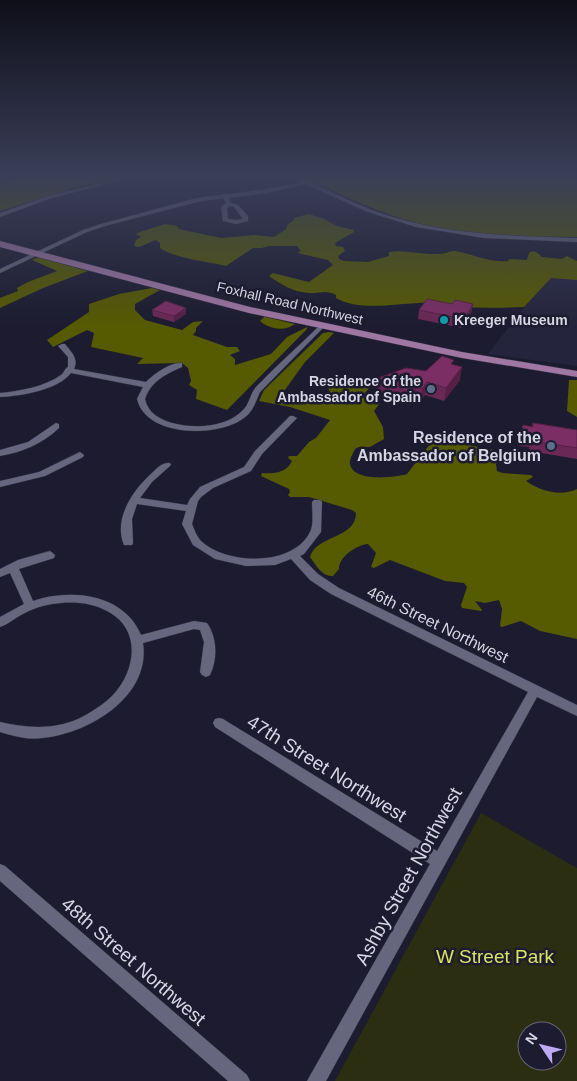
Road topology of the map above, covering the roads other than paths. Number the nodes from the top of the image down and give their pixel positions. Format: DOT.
graph roads {
  1 [pos="101,225"];
  2 [pos="415,225"];
  3 [pos="577,240"];
  4 [pos="0,244"];
  5 [pos="38,254"];
  6 [pos="0,271"];
  7 [pos="322,326"];
  8 [pos="62,346"];
  9 [pos="179,365"];
  10 [pos="68,370"];
  11 [pos="577,374"];
  12 [pos="147,385"];
  13 [pos="0,395"];
  14 [pos="293,418"];
  15 [pos="56,426"];
  16 [pos="0,453"];
  17 [pos="80,455"];
  18 [pos="167,465"];
  19 [pos="0,484"];
  20 [pos="133,500"];
  21 [pos="317,502"];
  22 [pos="189,508"];
  23 [pos="128,542"];
  24 [pos="293,554"];
  25 [pos="50,555"];
  26 [pos="13,567"];
  27 [pos="0,573"];
  28 [pos="30,606"];
  29 [pos="0,623"];
  30 [pos="138,640"];
  31 [pos="206,672"];
  32 [pos="536,690"];
  33 [pos="577,711"];
  34 [pos="220,723"];
  35 [pos="0,727"];
  36 [pos="439,861"];
  37 [pos="0,871"];
  38 [pos="241,1081"];
  39 [pos="316,1081"];
  1 -- 5 [label="street"];
  2 -- 3 [label="street"];
  4 -- 5 [label="main road, Foxhall Road Northwest"];
  5 -- 6 [label="street"];
  5 -- 7 [label="main road, Foxhall Road Northwest"];
  7 -- 11 [label="main road, Foxhall Road Northwest"];
  7 -- 12 [label="street"];
  8 -- 10 [label="street"];
  9 -- 12 [label="street"];
  10 -- 12 [label="street"];
  10 -- 13 [label="street"];
  14 -- 22 [label="street"];
  15 -- 16 [label="street"];
  17 -- 19 [label="street"];
  18 -- 20 [label="street"];
  20 -- 22 [label="street"];
  20 -- 23 [label="street"];
  21 -- 24 [label="street"];
  22 -- 24 [label="street"];
  24 -- 32 [label="street, 46th Street Northwest"];
  25 -- 26 [label="street"];
  26 -- 27 [label="street"];
  26 -- 28 [label="street"];
  28 -- 29 [label="street"];
  28 -- 30 [label="street"];
  30 -- 31 [label="street"];
  30 -- 35 [label="street"];
  32 -- 33 [label="street, 46th Street Northwest"];
  32 -- 36 [label="street, Ashby Street Northwest"];
  34 -- 36 [label="street, 47th Street Northwest"];
  36 -- 39 [label="street, Ashby Street Northwest"];
  37 -- 38 [label="street, 48th Street Northwest"];
}
